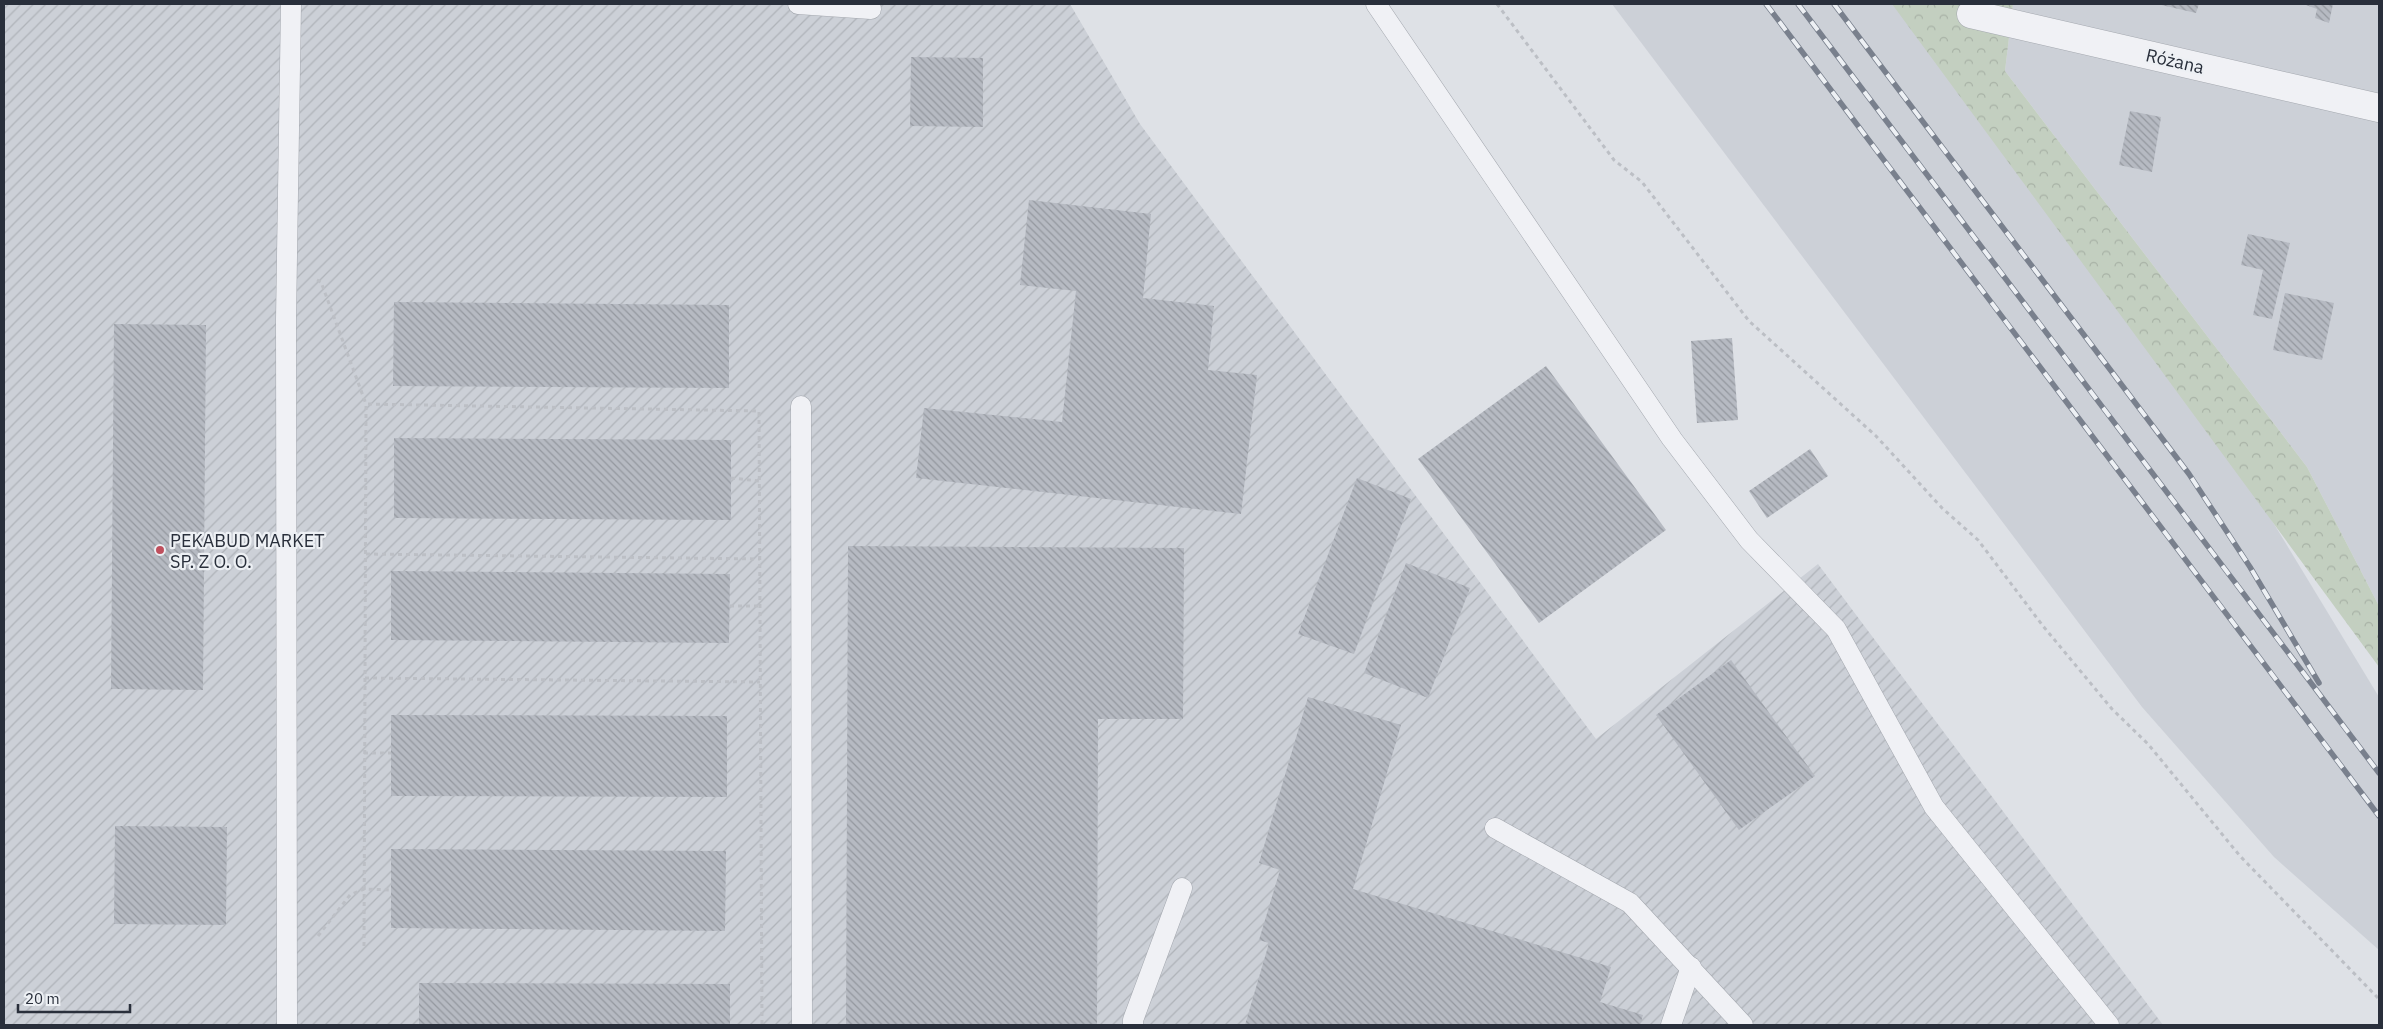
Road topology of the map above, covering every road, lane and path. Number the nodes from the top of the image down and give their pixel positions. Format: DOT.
graph roads {
  1 [pos="291,4"];
  2 [pos="798,4"];
  3 [pos="1376,4"];
  4 [pos="1497,4"];
  5 [pos="871,9"];
  6 [pos="1971,14"];
  7 [pos="2379,108"];
  8 [pos="287,270"];
  9 [pos="366,404"];
  10 [pos="801,406"];
  11 [pos="731,478"];
  12 [pos="759,481"];
  13 [pos="366,554"];
  14 [pos="760,559"];
  15 [pos="730,606"];
  16 [pos="760,606"];
  17 [pos="365,678"];
  18 [pos="760,682"];
  19 [pos="364,752"];
  20 [pos="391,753"];
  21 [pos="1495,828"];
  22 [pos="1182,888"];
  23 [pos="364,889"];
  24 [pos="391,890"];
  25 [pos="317,938"];
  26 [pos="364,946"];
  27 [pos="1691,967"];
  28 [pos="2379,999"];
  29 [pos="287,1025"];
  30 [pos="762,1025"];
  31 [pos="802,1025"];
  32 [pos="1133,1025"];
  33 [pos="1671,1025"];
  34 [pos="1743,1025"];
  35 [pos="2109,1025"];
  1 -- 8 [label="lane"];
  2 -- 5 [label="lane"];
  3 -- 35 [label="lane"];
  4 -- 28 [label="path"];
  6 -- 7 [label="street, Różana"];
  8 -- 9 [label="path"];
  8 -- 29 [label="lane"];
  9 -- 12 [label="path"];
  9 -- 13 [label="path"];
  10 -- 31 [label="lane"];
  11 -- 12 [label="path"];
  12 -- 14 [label="path"];
  13 -- 14 [label="path"];
  13 -- 17 [label="path"];
  14 -- 16 [label="path"];
  15 -- 16 [label="path"];
  16 -- 18 [label="path"];
  17 -- 18 [label="path"];
  17 -- 19 [label="path"];
  18 -- 30 [label="path"];
  19 -- 20 [label="path"];
  19 -- 23 [label="path"];
  21 -- 27 [label="lane"];
  22 -- 32 [label="lane"];
  23 -- 24 [label="path"];
  23 -- 25 [label="path"];
  23 -- 26 [label="path"];
  27 -- 33 [label="lane"];
  27 -- 34 [label="lane"];
}
